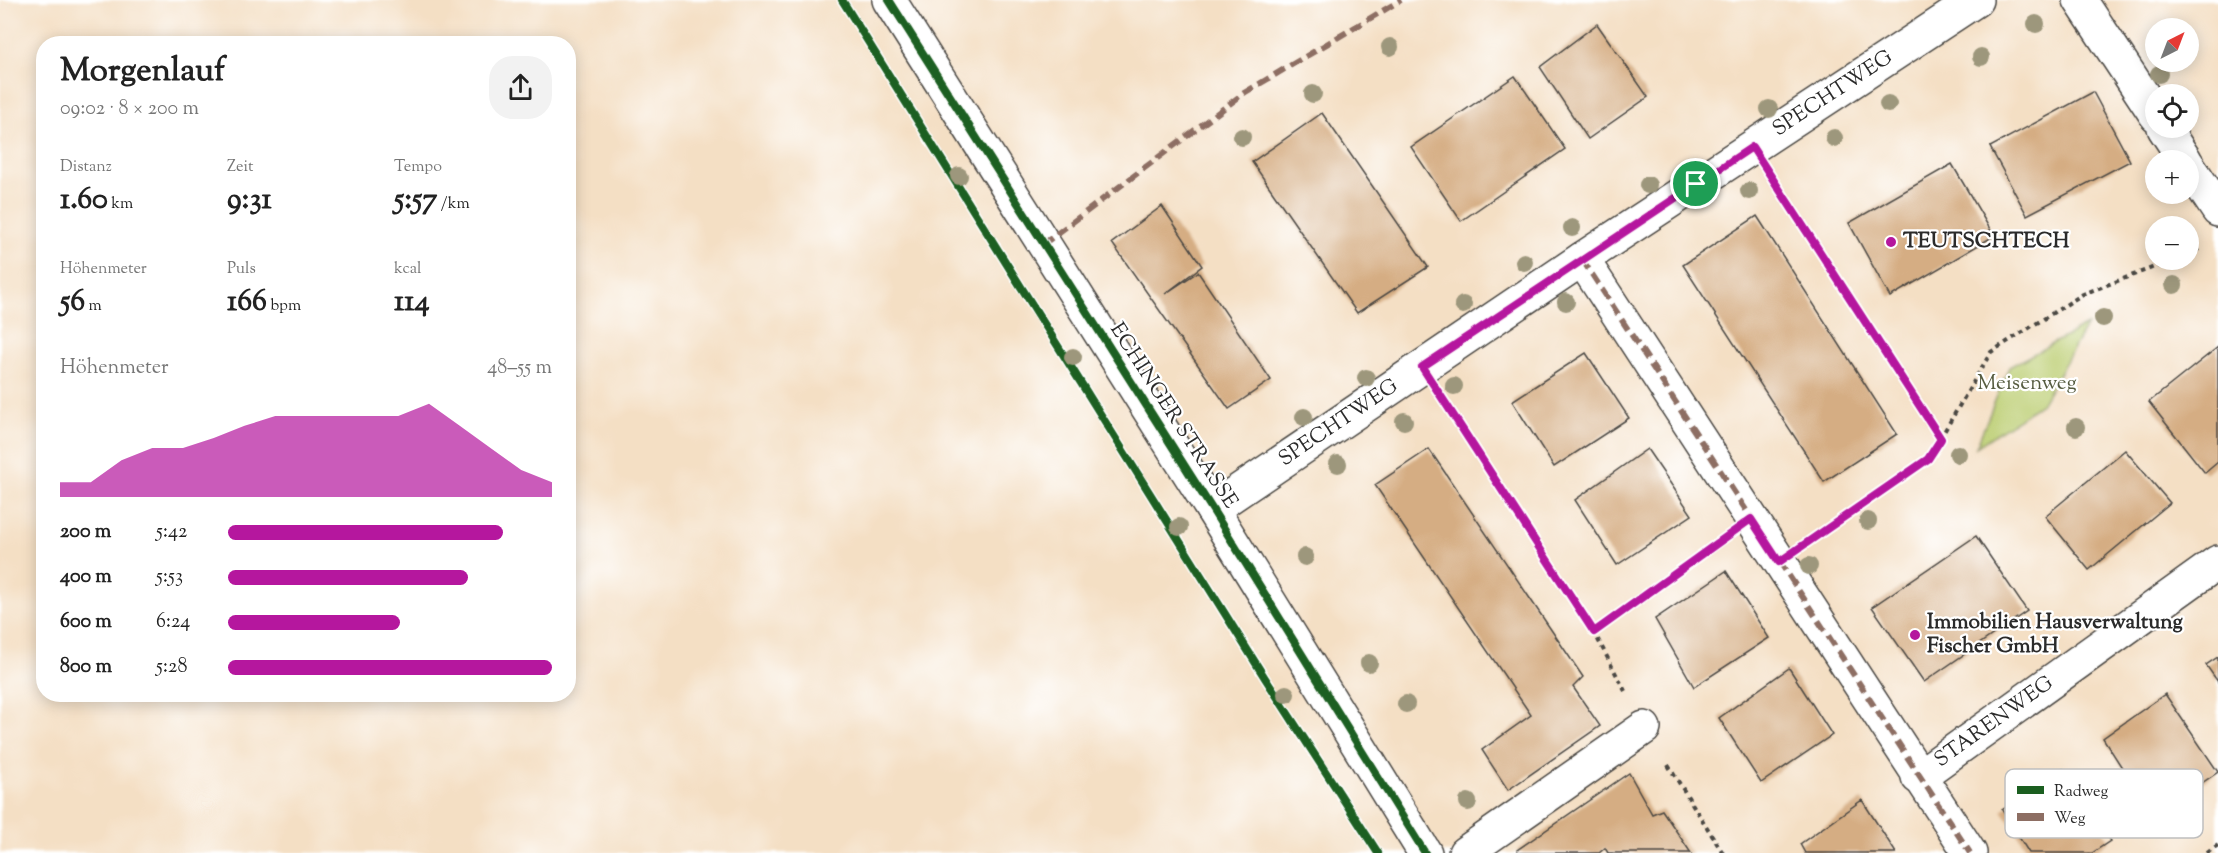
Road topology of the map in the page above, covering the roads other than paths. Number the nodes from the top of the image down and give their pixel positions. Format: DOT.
graph roads {
  1 [pos="889,0"];
  2 [pos="1976,0"];
  3 [pos="2080,0"];
  4 [pos="2145,98"];
  5 [pos="2199,182"];
  6 [pos="2218,210"];
  7 [pos="1582,259"];
  8 [pos="1212,509"];
  9 [pos="2218,562"];
  10 [pos="1644,728"];
  11 [pos="1918,777"];
  12 [pos="1425,853"];
  13 [pos="1465,853"];
  14 [pos="1970,853"];
  1 -- 8 [label="street, ECHINGER STRASSE"];
  2 -- 7 [label="street, SPECHTWEG"];
  3 -- 4 [label="street"];
  5 -- 6 [label="street"];
  7 -- 8 [label="street, SPECHTWEG"];
  7 -- 11 [label="street"];
  8 -- 12 [label="street, ECHINGER STRASSE"];
  9 -- 11 [label="street, STARENWEG"];
  10 -- 13 [label="street"];
  11 -- 14 [label="street"];
}
